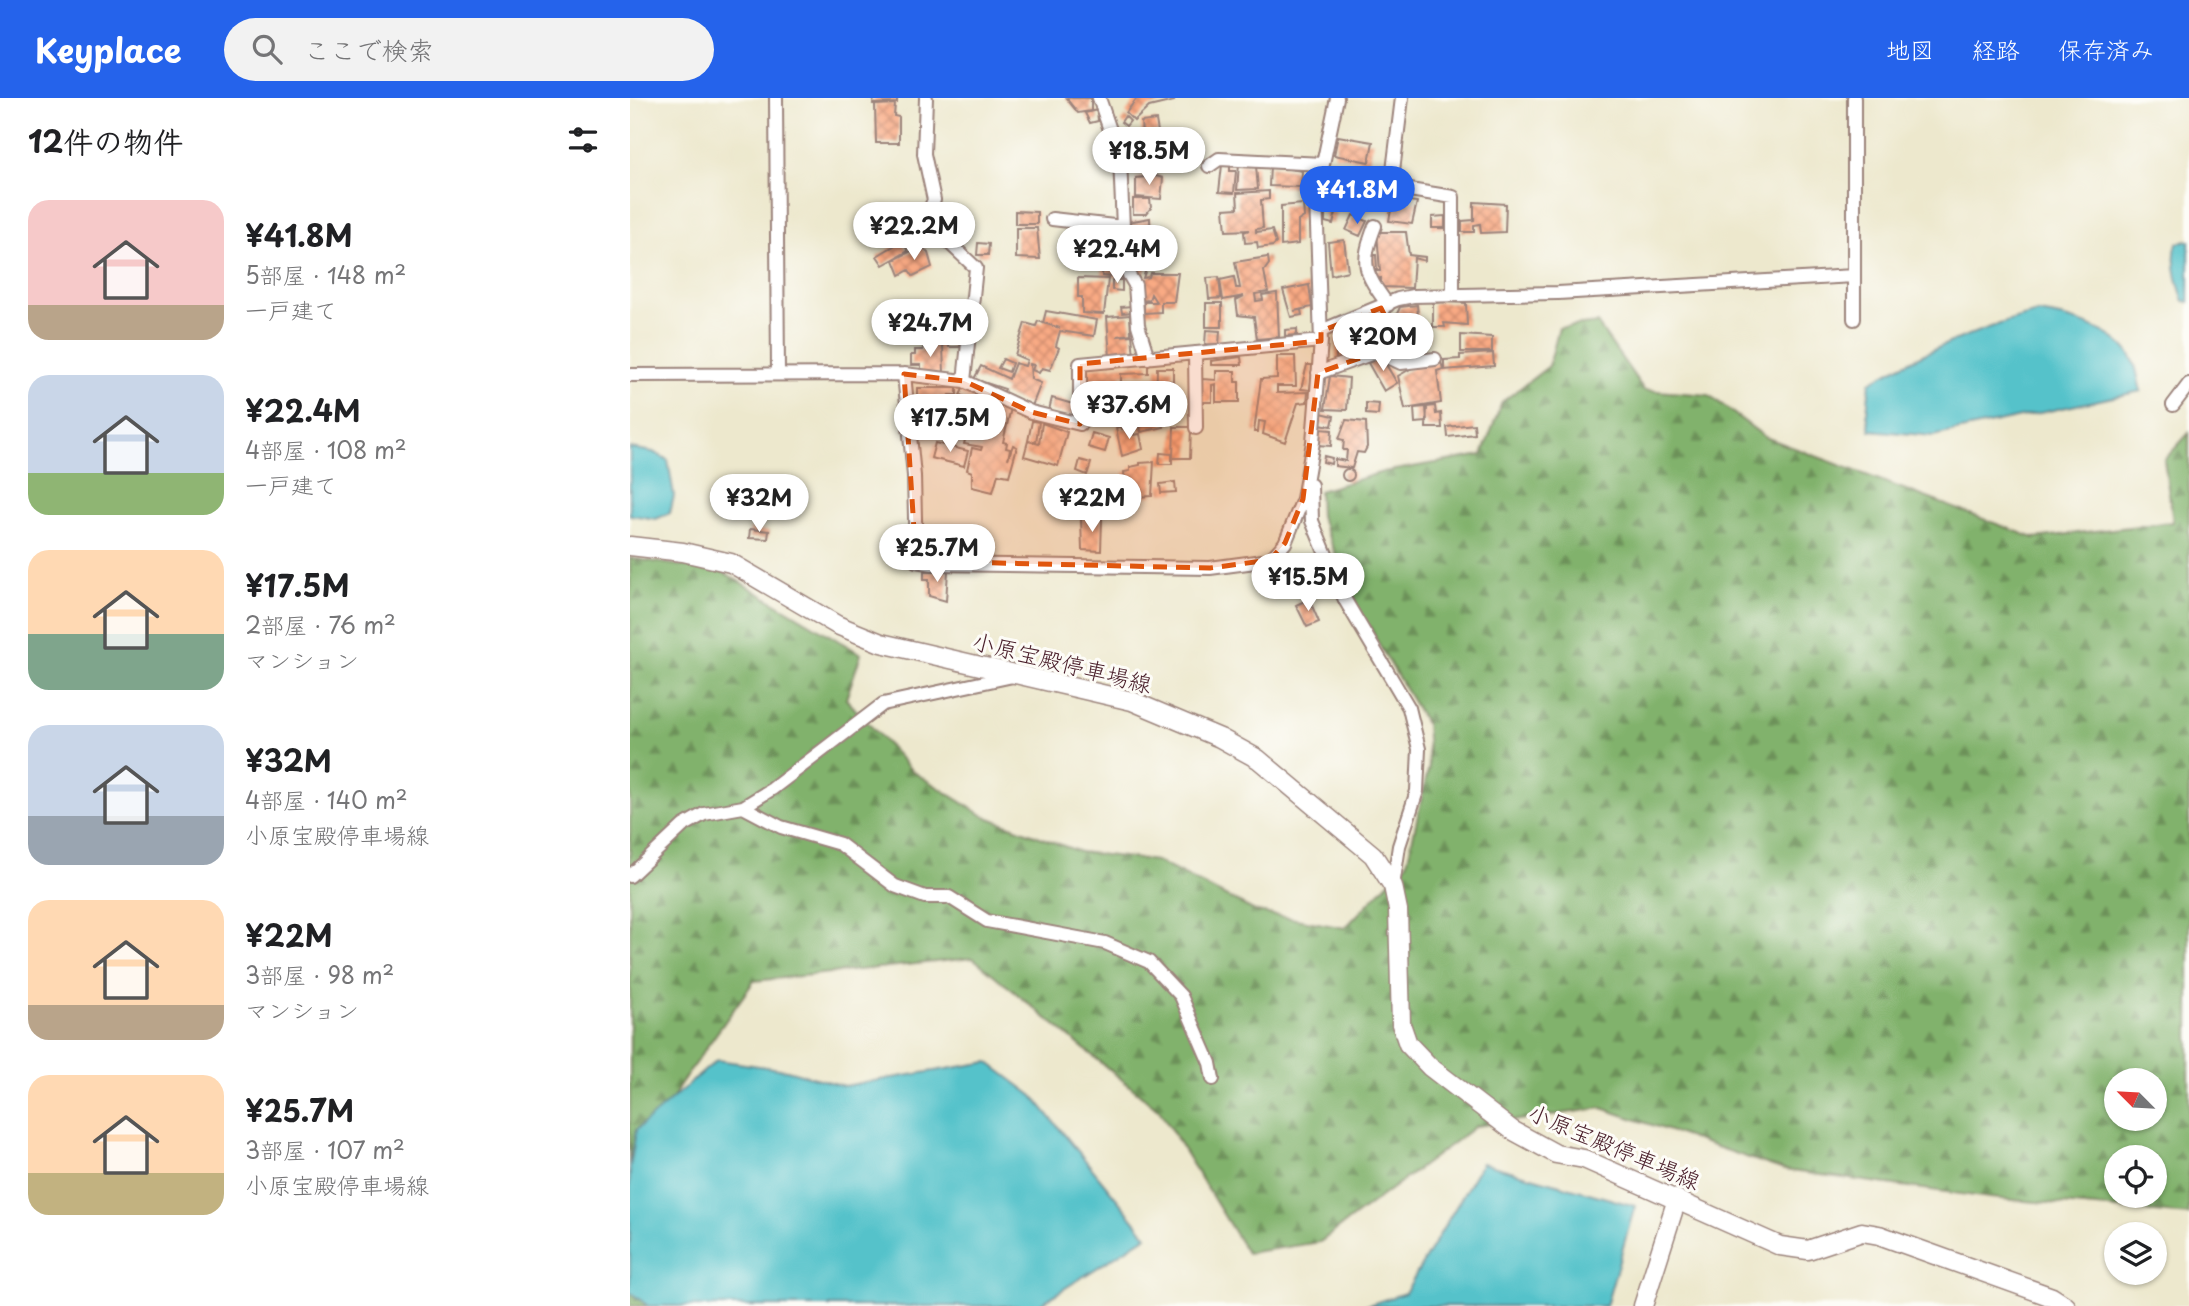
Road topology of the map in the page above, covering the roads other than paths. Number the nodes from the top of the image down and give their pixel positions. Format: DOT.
graph roads {
  1 [pos="776,98"];
  2 [pos="926,98"];
  3 [pos="1099,98"];
  4 [pos="1337,98"];
  5 [pos="1402,98"];
  6 [pos="1854,98"];
  7 [pos="1323,164"];
  8 [pos="1209,166"];
  9 [pos="1052,219"];
  10 [pos="1375,226"];
  11 [pos="1123,227"];
  12 [pos="1854,276"];
  13 [pos="1453,295"];
  14 [pos="1385,306"];
  15 [pos="1854,319"];
  16 [pos="1321,336"];
  17 [pos="1385,349"];
  18 [pos="1195,352"];
  19 [pos="1148,358"];
  20 [pos="1435,359"];
  21 [pos="778,372"];
  22 [pos="904,373"];
  23 [pos="1318,373"];
  24 [pos="630,375"];
  25 [pos="964,382"];
  26 [pos="2189,384"];
  27 [pos="2173,405"];
  28 [pos="1196,428"];
  29 [pos="1309,459"];
  30 [pos="630,546"];
  31 [pos="1017,675"];
  32 [pos="743,807"];
  33 [pos="630,876"];
  34 [pos="1393,886"];
  35 [pos="1213,1079"];
  36 [pos="1677,1199"];
  37 [pos="1643,1306"];
  38 [pos="2066,1306"];
  1 -- 21 [label="street"];
  2 -- 25 [label="street"];
  3 -- 11 [label="street"];
  4 -- 7 [label="street"];
  5 -- 13 [label="street"];
  6 -- 12 [label="street"];
  7 -- 8 [label="street"];
  7 -- 16 [label="street"];
  9 -- 11 [label="street"];
  10 -- 14 [label="street"];
  11 -- 19 [label="street"];
  12 -- 13 [label="street"];
  12 -- 15 [label="street"];
  13 -- 14 [label="street"];
  14 -- 16 [label="street"];
  14 -- 17 [label="street"];
  16 -- 18 [label="street"];
  16 -- 23 [label="street"];
  17 -- 20 [label="street"];
  17 -- 23 [label="street"];
  18 -- 19 [label="street"];
  18 -- 28 [label="street"];
  19 -- 25 [label="street"];
  21 -- 22 [label="street"];
  21 -- 24 [label="street"];
  22 -- 25 [label="street"];
  22 -- 29 [label="street"];
  23 -- 29 [label="street"];
  26 -- 27 [label="street"];
  29 -- 34 [label="street"];
  30 -- 31 [label="main road, 小原宝殿停車場線"];
  31 -- 32 [label="street"];
  31 -- 34 [label="main road, 小原宝殿停車場線"];
  32 -- 33 [label="street"];
  32 -- 35 [label="street"];
  34 -- 36 [label="main road, 小原宝殿停車場線"];
  36 -- 37 [label="main road"];
  36 -- 38 [label="main road, 小原宝殿停車場線"];
}
